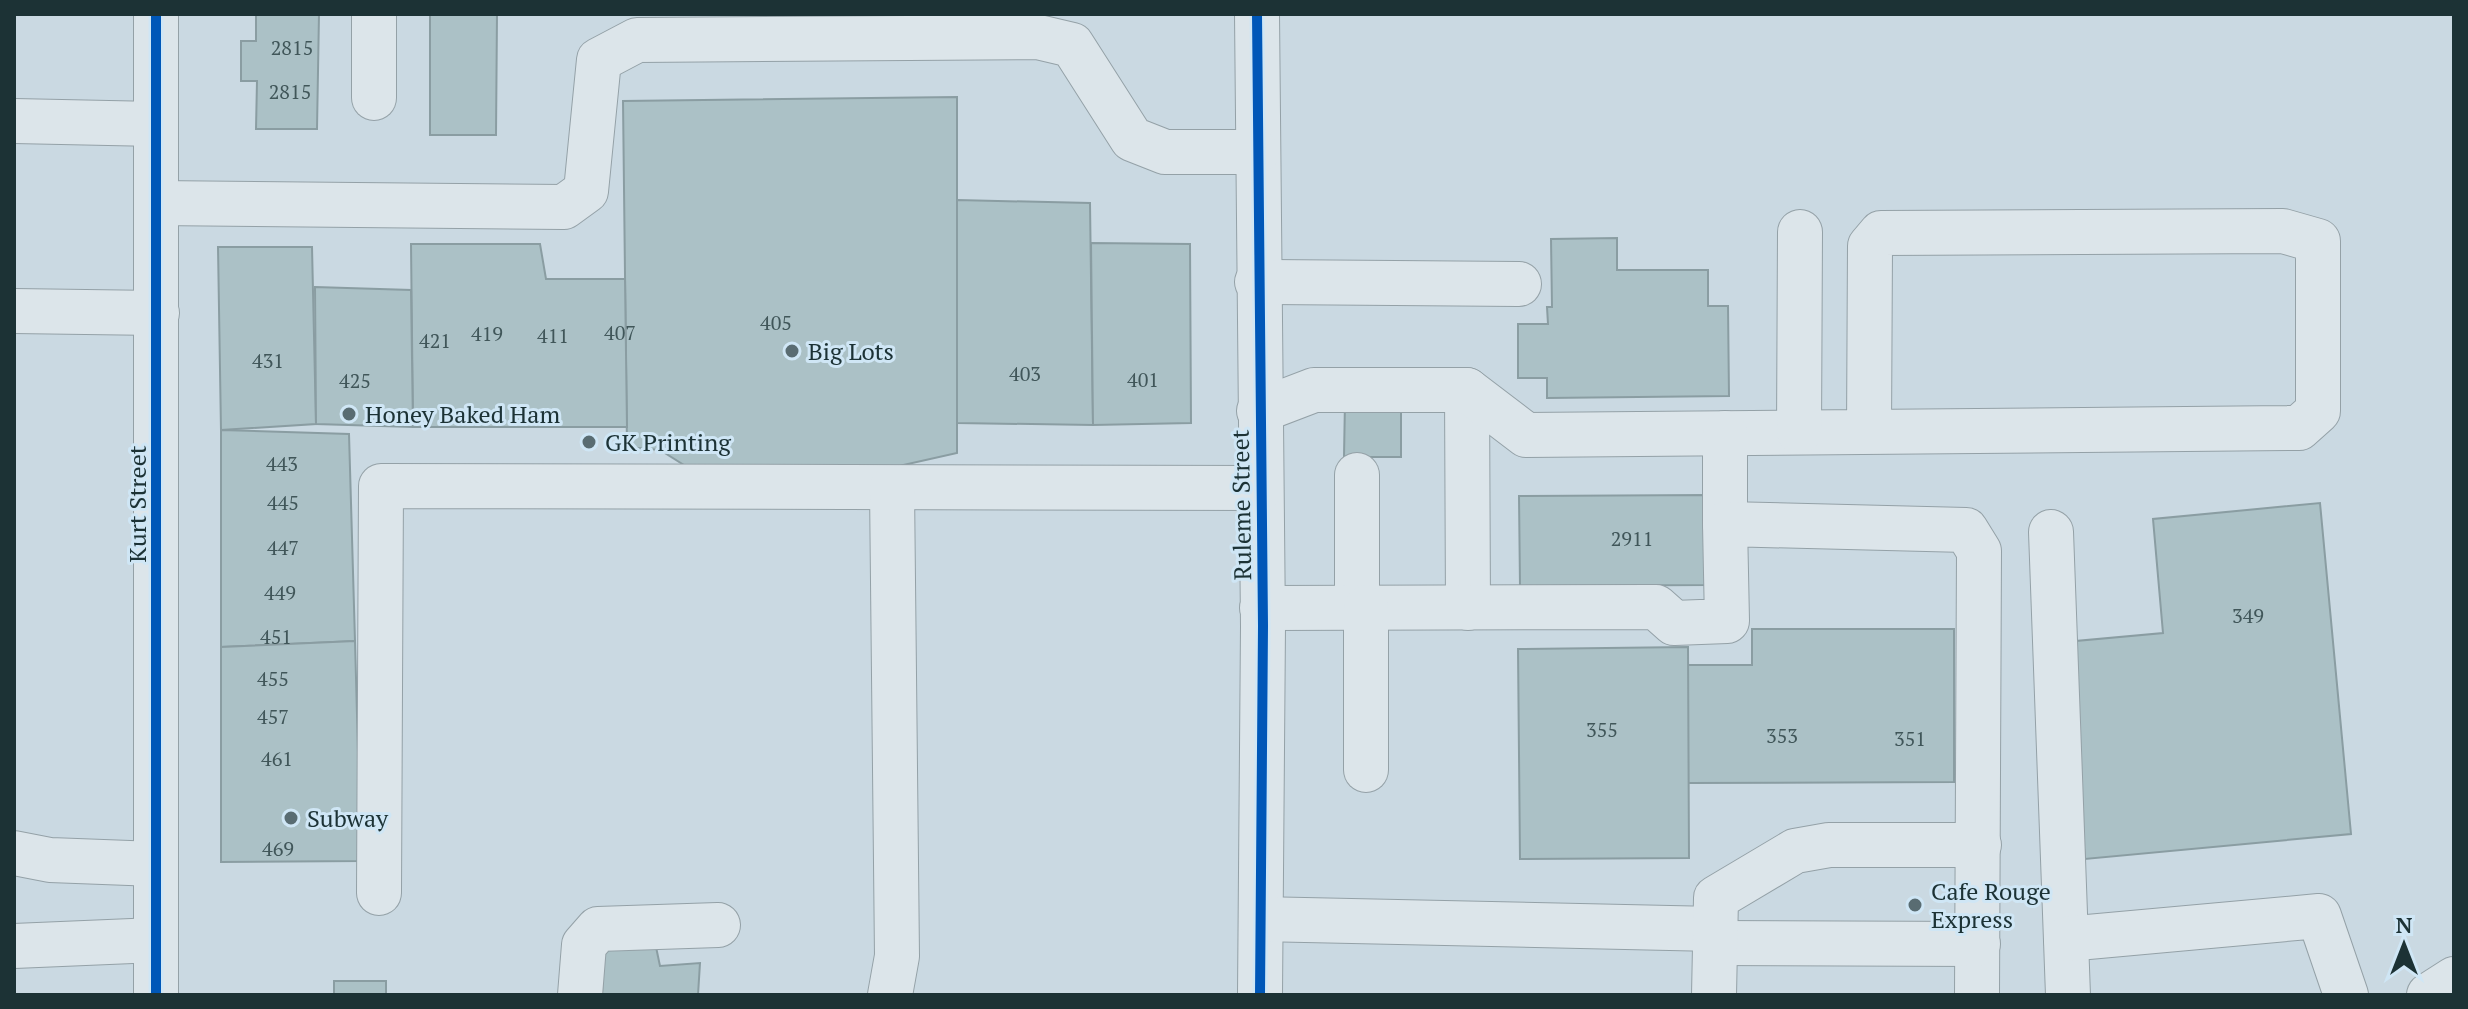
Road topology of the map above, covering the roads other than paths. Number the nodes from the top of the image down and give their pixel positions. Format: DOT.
graph roads {
  1 [pos="156,14"];
  2 [pos="374,14"];
  3 [pos="1257,14"];
  4 [pos="374,98"];
  5 [pos="14,121"];
  6 [pos="156,124"];
  7 [pos="1257,152"];
  8 [pos="156,203"];
  9 [pos="1800,232"];
  10 [pos="1257,282"];
  11 [pos="1519,284"];
  12 [pos="14,311"];
  13 [pos="157,313"];
  14 [pos="1467,390"];
  15 [pos="1259,411"];
  16 [pos="1869,431"];
  17 [pos="1799,432"];
  18 [pos="1725,433"];
  19 [pos="1357,475"];
  20 [pos="892,488"];
  21 [pos="1261,488"];
  22 [pos="1725,524"];
  23 [pos="2051,532"];
  24 [pos="1262,608"];
  25 [pos="1362,608"];
  26 [pos="1468,608"];
  27 [pos="1366,770"];
  28 [pos="1979,845"];
  29 [pos="14,853"];
  30 [pos="156,864"];
  31 [pos="379,893"];
  32 [pos="1261,919"];
  33 [pos="718,925"];
  34 [pos="1714,936"];
  35 [pos="2066,939"];
  36 [pos="156,940"];
  37 [pos="1978,944"];
  38 [pos="14,946"];
  39 [pos="2454,979"];
  40 [pos="156,995"];
  41 [pos="580,995"];
  42 [pos="890,995"];
  43 [pos="1260,995"];
  44 [pos="1714,995"];
  45 [pos="1977,995"];
  46 [pos="2068,995"];
  47 [pos="2346,995"];
  48 [pos="2429,995"];
  1 -- 6 [label="street, Kurt Street"];
  2 -- 4 [label="street"];
  3 -- 7 [label="street, Ruleme Street"];
  5 -- 6 [label="street"];
  6 -- 8 [label="street, Kurt Street"];
  7 -- 8 [label="street"];
  7 -- 10 [label="street, Ruleme Street"];
  8 -- 13 [label="street, Kurt Street"];
  9 -- 17 [label="street"];
  10 -- 11 [label="street"];
  10 -- 15 [label="street, Ruleme Street"];
  12 -- 13 [label="street"];
  13 -- 30 [label="street, Kurt Street"];
  14 -- 15 [label="street"];
  14 -- 18 [label="street"];
  14 -- 26 [label="street"];
  15 -- 21 [label="street, Ruleme Street"];
  16 -- 16 [label="street"];
  16 -- 17 [label="street"];
  17 -- 18 [label="street"];
  18 -- 22 [label="street"];
  19 -- 25 [label="street"];
  20 -- 21 [label="street"];
  20 -- 31 [label="street"];
  20 -- 42 [label="street"];
  21 -- 24 [label="street, Ruleme Street"];
  22 -- 26 [label="street"];
  22 -- 28 [label="street"];
  23 -- 35 [label="street"];
  24 -- 25 [label="street"];
  24 -- 32 [label="street, Ruleme Street"];
  25 -- 26 [label="street"];
  25 -- 27 [label="street"];
  28 -- 34 [label="street"];
  28 -- 37 [label="street"];
  29 -- 30 [label="street"];
  30 -- 36 [label="street, Kurt Street"];
  32 -- 34 [label="street"];
  32 -- 43 [label="street, Ruleme Street"];
  33 -- 41 [label="street"];
  34 -- 37 [label="street"];
  34 -- 44 [label="street"];
  35 -- 46 [label="street"];
  35 -- 47 [label="street"];
  36 -- 38 [label="street"];
  36 -- 40 [label="street, Kurt Street"];
  37 -- 45 [label="street"];
  39 -- 48 [label="street"];
}
